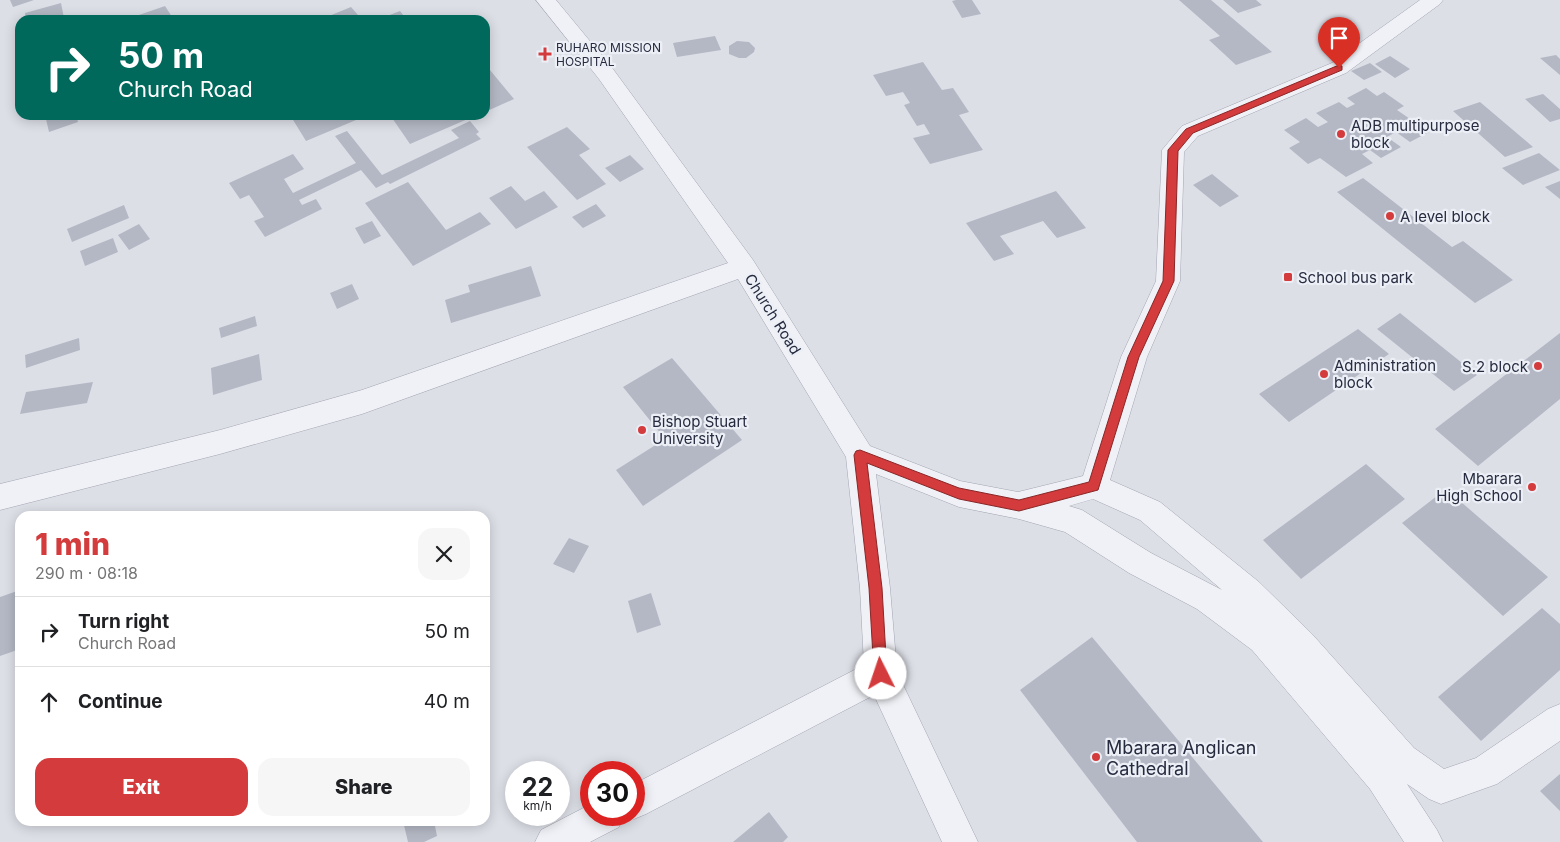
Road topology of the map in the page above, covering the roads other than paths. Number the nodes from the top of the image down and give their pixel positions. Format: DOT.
graph roads {
  1 [pos="546,0"];
  2 [pos="1433,0"];
  3 [pos="744,267"];
  4 [pos="860,455"];
  5 [pos="1094,486"];
  6 [pos="0,497"];
  7 [pos="1019,506"];
  8 [pos="881,674"];
  9 [pos="1560,721"];
  10 [pos="645,796"];
  11 [pos="585,826"];
  12 [pos="553,842"];
  13 [pos="960,842"];
  14 [pos="1425,842"];
  1 -- 3 [label="street, Church Road"];
  2 -- 5 [label="street"];
  3 -- 4 [label="street, Church Road"];
  3 -- 6 [label="street"];
  4 -- 7 [label="street"];
  4 -- 8 [label="street"];
  5 -- 7 [label="street"];
  5 -- 9 [label="street"];
  7 -- 14 [label="street"];
  8 -- 10 [label="street"];
  8 -- 13 [label="street"];
  11 -- 12 [label="street"];
}
